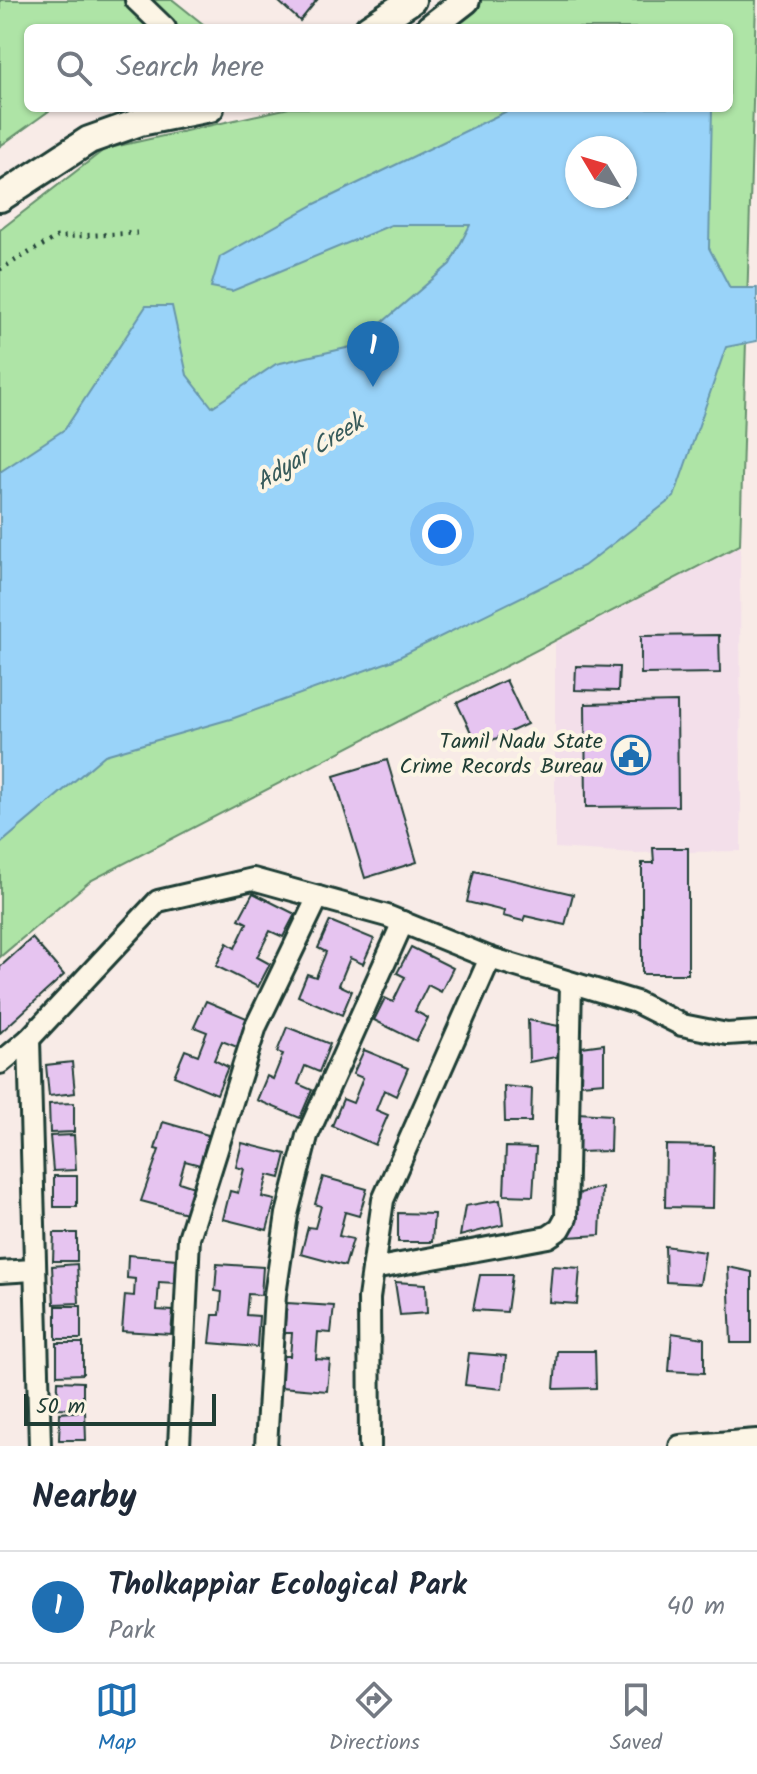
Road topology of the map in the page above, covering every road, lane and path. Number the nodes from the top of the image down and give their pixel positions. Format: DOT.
graph roads {
  1 [pos="136,0"];
  2 [pos="412,0"];
  3 [pos="466,0"];
  4 [pos="161,24"];
  5 [pos="375,24"];
  6 [pos="435,24"];
  7 [pos="190,112"];
  8 [pos="0,198"];
  9 [pos="137,233"];
  10 [pos="0,269"];
  11 [pos="318,897"];
  12 [pos="403,922"];
  13 [pos="490,958"];
  14 [pos="571,983"];
  15 [pos="757,1032"];
  16 [pos="29,1039"];
  17 [pos="0,1063"];
  18 [pos="373,1269"];
  19 [pos="33,1270"];
  20 [pos="0,1272"];
  21 [pos="757,1440"];
  22 [pos="40,1446"];
  23 [pos="179,1446"];
  24 [pos="266,1446"];
  25 [pos="370,1446"];
  26 [pos="680,1446"];
  1 -- 4 [label="street"];
  2 -- 5 [label="street"];
  3 -- 6 [label="street"];
  7 -- 8 [label="street"];
  9 -- 10 [label="path"];
  11 -- 12 [label="street"];
  11 -- 16 [label="street"];
  11 -- 23 [label="street"];
  12 -- 13 [label="street"];
  12 -- 24 [label="street"];
  13 -- 14 [label="street"];
  13 -- 18 [label="street"];
  14 -- 15 [label="street"];
  14 -- 18 [label="street"];
  16 -- 17 [label="street"];
  16 -- 19 [label="street"];
  18 -- 25 [label="street"];
  19 -- 20 [label="street"];
  19 -- 22 [label="street"];
  21 -- 26 [label="street"];
}
